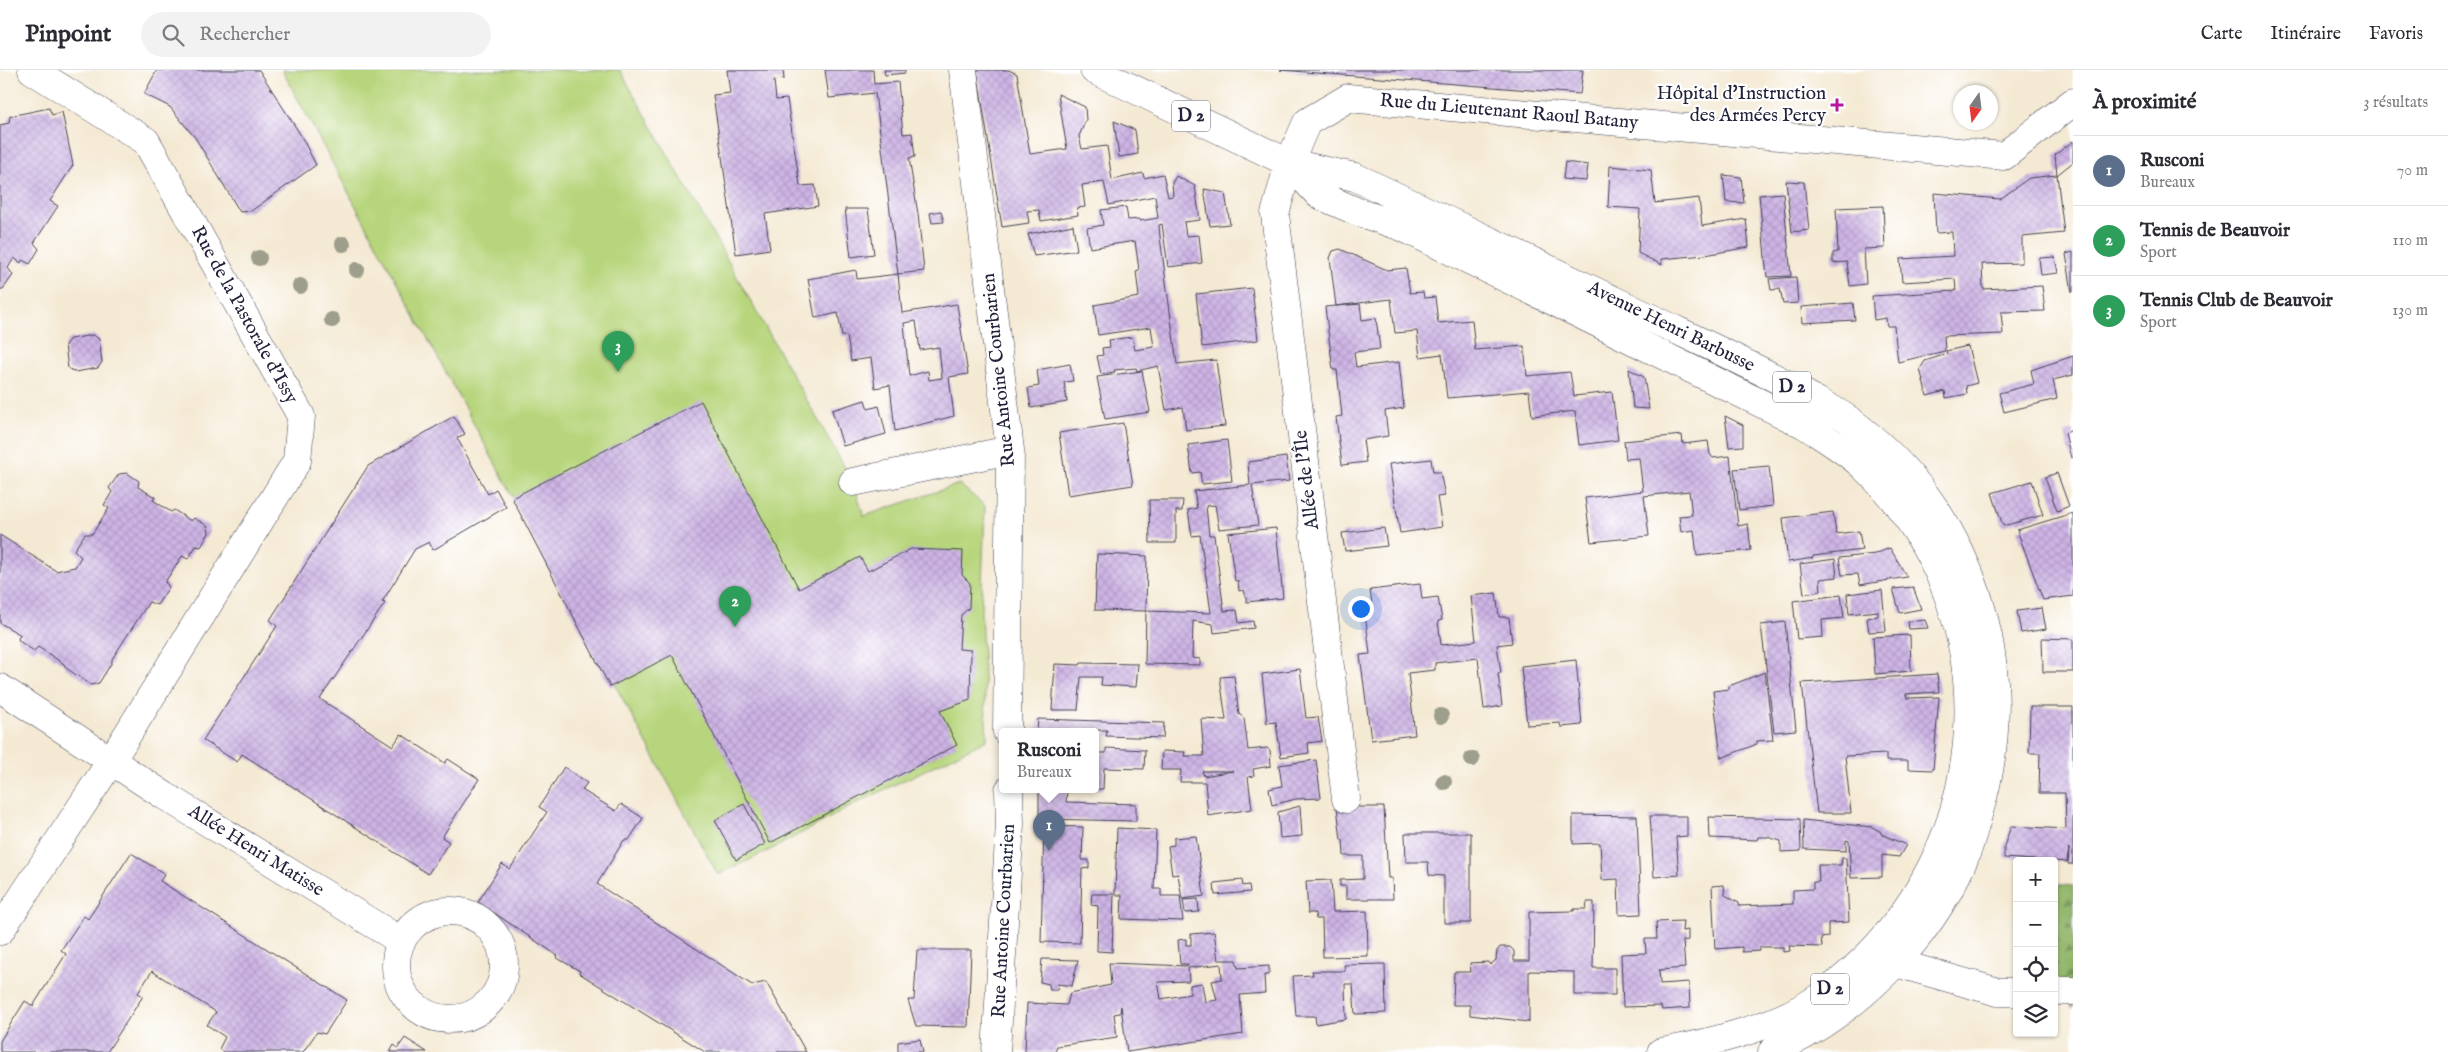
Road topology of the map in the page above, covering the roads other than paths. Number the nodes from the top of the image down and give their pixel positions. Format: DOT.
graph roads {
  1 [pos="32,70"];
  2 [pos="963,70"];
  3 [pos="1094,70"];
  4 [pos="2073,102"];
  5 [pos="1289,163"];
  6 [pos="1010,450"];
  7 [pos="853,482"];
  8 [pos="0,688"];
  9 [pos="1007,728"];
  10 [pos="111,761"];
  11 [pos="1009,793"];
  12 [pos="1346,799"];
  13 [pos="1954,851"];
  14 [pos="0,931"];
  15 [pos="401,941"];
  16 [pos="1896,963"];
  17 [pos="2058,991"];
  18 [pos="2073,991"];
  19 [pos="2013,992"];
  20 [pos="996,1052"];
  21 [pos="1661,1052"];
  22 [pos="1772,1052"];
  1 -- 10 [label="street, Rue de la Pastorale d'Issy"];
  2 -- 6 [label="street, Rue Antoine Courbarien"];
  3 -- 5 [label="street, Avenue Henri Barbusse / D 2"];
  4 -- 5 [label="street, Rue du Lieutenant Raoul Batany"];
  5 -- 12 [label="street, Allée de l'Île"];
  5 -- 13 [label="street, Avenue Henri Barbusse / D 2"];
  6 -- 7 [label="street"];
  6 -- 9 [label="street, Rue Antoine Courbarien"];
  8 -- 10 [label="street, Allée Henri Matisse"];
  10 -- 14 [label="street, Rue de la Pastorale d'Issy"];
  10 -- 15 [label="street, Allée Henri Matisse"];
  11 -- 20 [label="street, Rue Antoine Courbarien"];
  13 -- 16 [label="street, D 2"];
  13 -- 21 [label="street, D 2"];
  16 -- 19 [label="street"];
  16 -- 22 [label="street, D 2"];
  17 -- 18 [label="street"];
}
